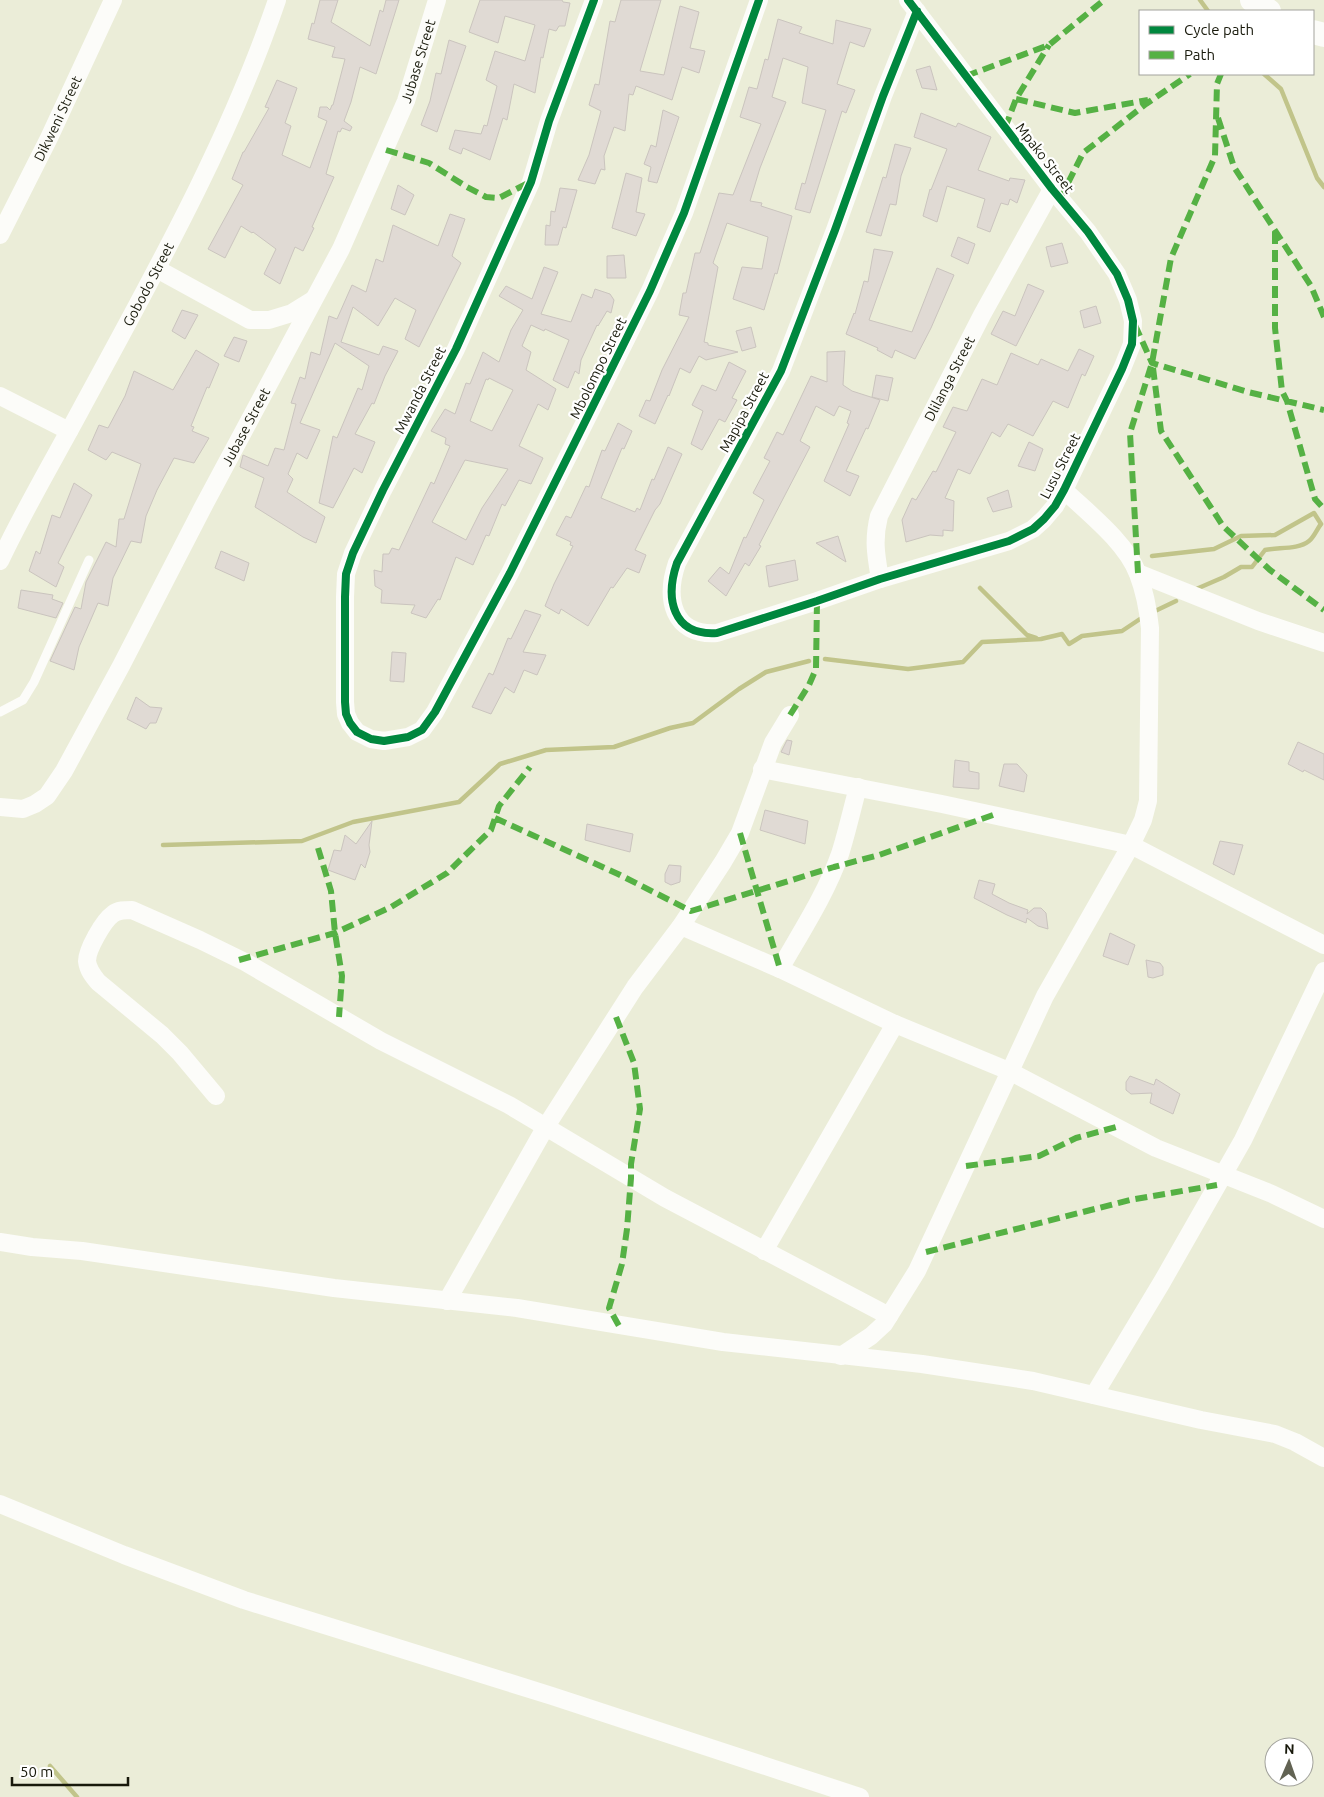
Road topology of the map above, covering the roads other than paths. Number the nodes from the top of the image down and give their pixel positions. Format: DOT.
graph roads {
  1 [pos="113,0"];
  2 [pos="277,0"];
  3 [pos="437,0"];
  4 [pos="594,0"];
  5 [pos="759,0"];
  6 [pos="1252,0"];
  7 [pos="912,6"];
  8 [pos="1267,10"];
  9 [pos="1052,188"];
  10 [pos="0,235"];
  11 [pos="157,269"];
  12 [pos="313,300"];
  13 [pos="1132,344"];
  14 [pos="0,396"];
  15 [pos="69,431"];
  16 [pos="1064,490"];
  17 [pos="89,560"];
  18 [pos="0,561"];
  19 [pos="1138,573"];
  20 [pos="880,579"];
  21 [pos="1324,643"];
  22 [pos="0,712"];
  23 [pos="790,715"];
  24 [pos="422,730"];
  25 [pos="762,769"];
  26 [pos="858,787"];
  27 [pos="0,807"];
  28 [pos="1131,845"];
  29 [pos="681,926"];
  30 [pos="1324,945"];
  31 [pos="780,969"];
  32 [pos="1324,971"];
  33 [pos="895,1024"];
  34 [pos="1009,1071"];
  35 [pos="216,1096"];
  36 [pos="545,1128"];
  37 [pos="1223,1175"];
  38 [pos="1324,1219"];
  39 [pos="0,1242"];
  40 [pos="764,1251"];
  41 [pos="447,1301"];
  42 [pos="889,1316"];
  43 [pos="841,1356"];
  44 [pos="1094,1395"];
  45 [pos="1323,1453"];
  46 [pos="0,1504"];
  47 [pos="860,1797"];
  1 -- 10 [label="street, Dikweni Street"];
  2 -- 11 [label="street, Gobodo Street"];
  3 -- 12 [label="street, Jubase Street"];
  4 -- 24 [label="street, Mwanda Street"];
  5 -- 24 [label="street, Mbolompo Street"];
  6 -- 8 [label="street"];
  7 -- 9 [label="street, Mpako Street"];
  7 -- 20 [label="street, Mapipa Street"];
  9 -- 13 [label="street, Mpako Street"];
  9 -- 20 [label="street, Dlilanga Street"];
  11 -- 12 [label="street"];
  11 -- 15 [label="street, Gobodo Street"];
  12 -- 27 [label="street, Jubase Street"];
  13 -- 16 [label="street, Lusu Street"];
  14 -- 15 [label="street"];
  15 -- 18 [label="street, Gobodo Street"];
  16 -- 19 [label="street"];
  16 -- 20 [label="street, Lusu Street"];
  17 -- 22 [label="lane"];
  19 -- 21 [label="street"];
  19 -- 28 [label="street"];
  23 -- 25 [label="street"];
  25 -- 26 [label="street"];
  25 -- 29 [label="street"];
  26 -- 28 [label="street"];
  26 -- 31 [label="street"];
  28 -- 30 [label="street"];
  28 -- 34 [label="street"];
  29 -- 31 [label="street"];
  29 -- 36 [label="street"];
  31 -- 33 [label="street"];
  32 -- 37 [label="street"];
  33 -- 34 [label="street"];
  33 -- 40 [label="street"];
  34 -- 37 [label="street"];
  34 -- 42 [label="street"];
  35 -- 36 [label="street"];
  36 -- 40 [label="street"];
  36 -- 41 [label="street"];
  37 -- 38 [label="street"];
  37 -- 44 [label="street"];
  39 -- 41 [label="street"];
  40 -- 42 [label="street"];
  41 -- 43 [label="street"];
  42 -- 43 [label="street"];
  43 -- 44 [label="street"];
  44 -- 45 [label="street"];
  46 -- 47 [label="street"];
}
